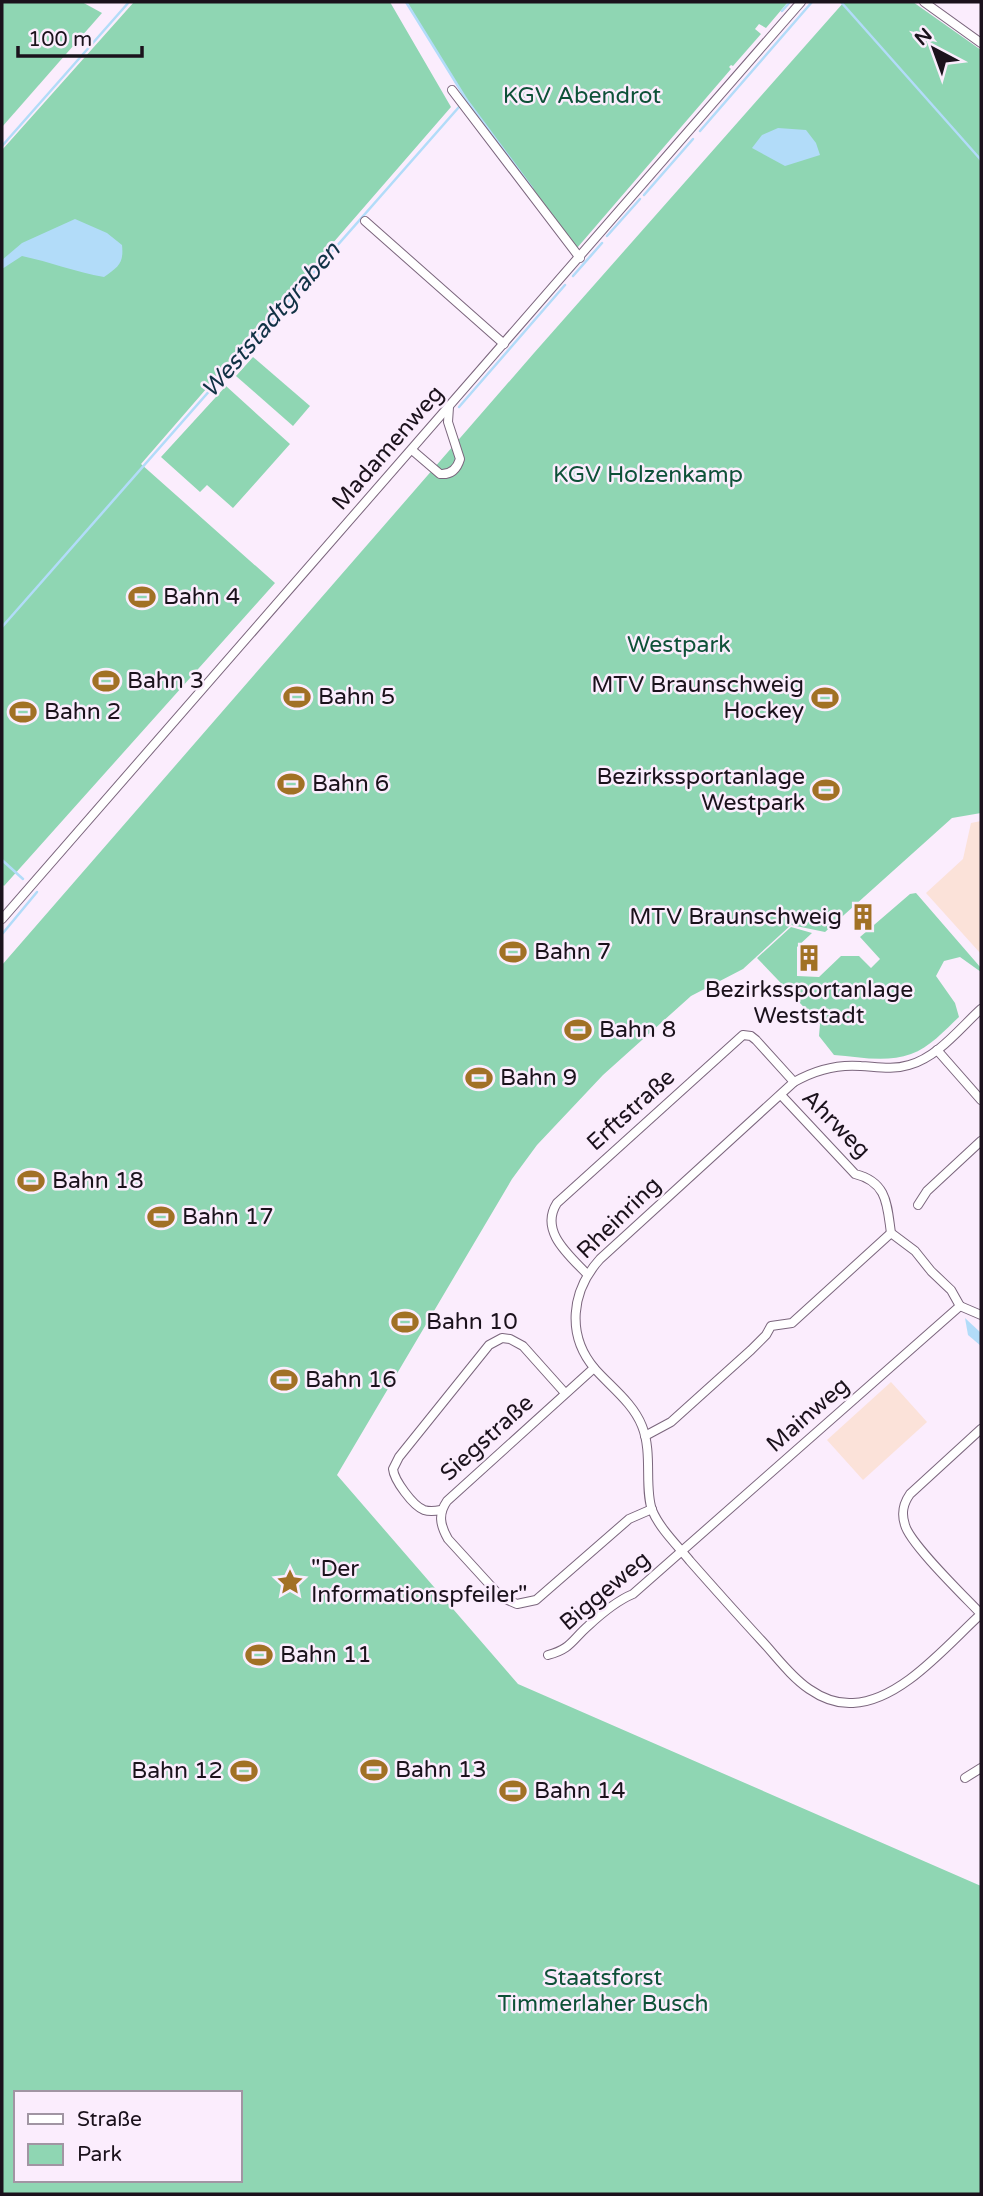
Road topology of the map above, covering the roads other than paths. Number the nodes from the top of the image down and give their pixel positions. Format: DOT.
graph roads {
  1 [pos="801,2"];
  2 [pos="924,2"];
  3 [pos="981,43"];
  4 [pos="452,90"];
  5 [pos="365,221"];
  6 [pos="580,258"];
  7 [pos="504,344"];
  8 [pos="449,407"];
  9 [pos="412,450"];
  10 [pos="2,919"];
  11 [pos="981,1009"];
  12 [pos="937,1050"];
  13 [pos="794,1082"];
  14 [pos="780,1095"];
  15 [pos="981,1100"];
  16 [pos="981,1141"];
  17 [pos="918,1205"];
  18 [pos="891,1233"];
  19 [pos="587,1274"];
  20 [pos="960,1306"];
  21 [pos="981,1315"];
  22 [pos="594,1367"];
  23 [pos="565,1393"];
  24 [pos="981,1429"];
  25 [pos="645,1436"];
  26 [pos="652,1509"];
  27 [pos="441,1510"];
  28 [pos="682,1552"];
  29 [pos="981,1614"];
  30 [pos="548,1655"];
  31 [pos="981,1768"];
  32 [pos="965,1778"];
  1 -- 6 [label="street, Madamenweg"];
  2 -- 3 [label="street"];
  4 -- 6 [label="street"];
  5 -- 7 [label="street"];
  6 -- 7 [label="street, Madamenweg"];
  7 -- 8 [label="street, Madamenweg"];
  8 -- 9 [label="street, Madamenweg"];
  8 -- 9 [label="street"];
  9 -- 10 [label="street, Madamenweg"];
  11 -- 12 [label="street, Rheinring"];
  12 -- 13 [label="street, Rheinring"];
  12 -- 15 [label="street"];
  13 -- 14 [label="street, Rheinring"];
  13 -- 19 [label="street, Erftstraße"];
  14 -- 18 [label="street, Ahrweg"];
  14 -- 19 [label="street, Rheinring"];
  16 -- 17 [label="street"];
  18 -- 20 [label="street"];
  18 -- 25 [label="street"];
  19 -- 22 [label="street, Rheinring"];
  20 -- 21 [label="street"];
  20 -- 28 [label="street, Mainweg"];
  22 -- 23 [label="street, Siegstraße"];
  22 -- 25 [label="street, Rheinring"];
  23 -- 27 [label="street, Siegstraße"];
  23 -- 27 [label="street"];
  24 -- 29 [label="street"];
  25 -- 26 [label="street, Rheinring"];
  26 -- 27 [label="street, Siegstraße"];
  26 -- 28 [label="street, Rheinring"];
  28 -- 29 [label="street, Rheinring"];
  28 -- 30 [label="street, Biggeweg"];
  31 -- 32 [label="street"];
}
